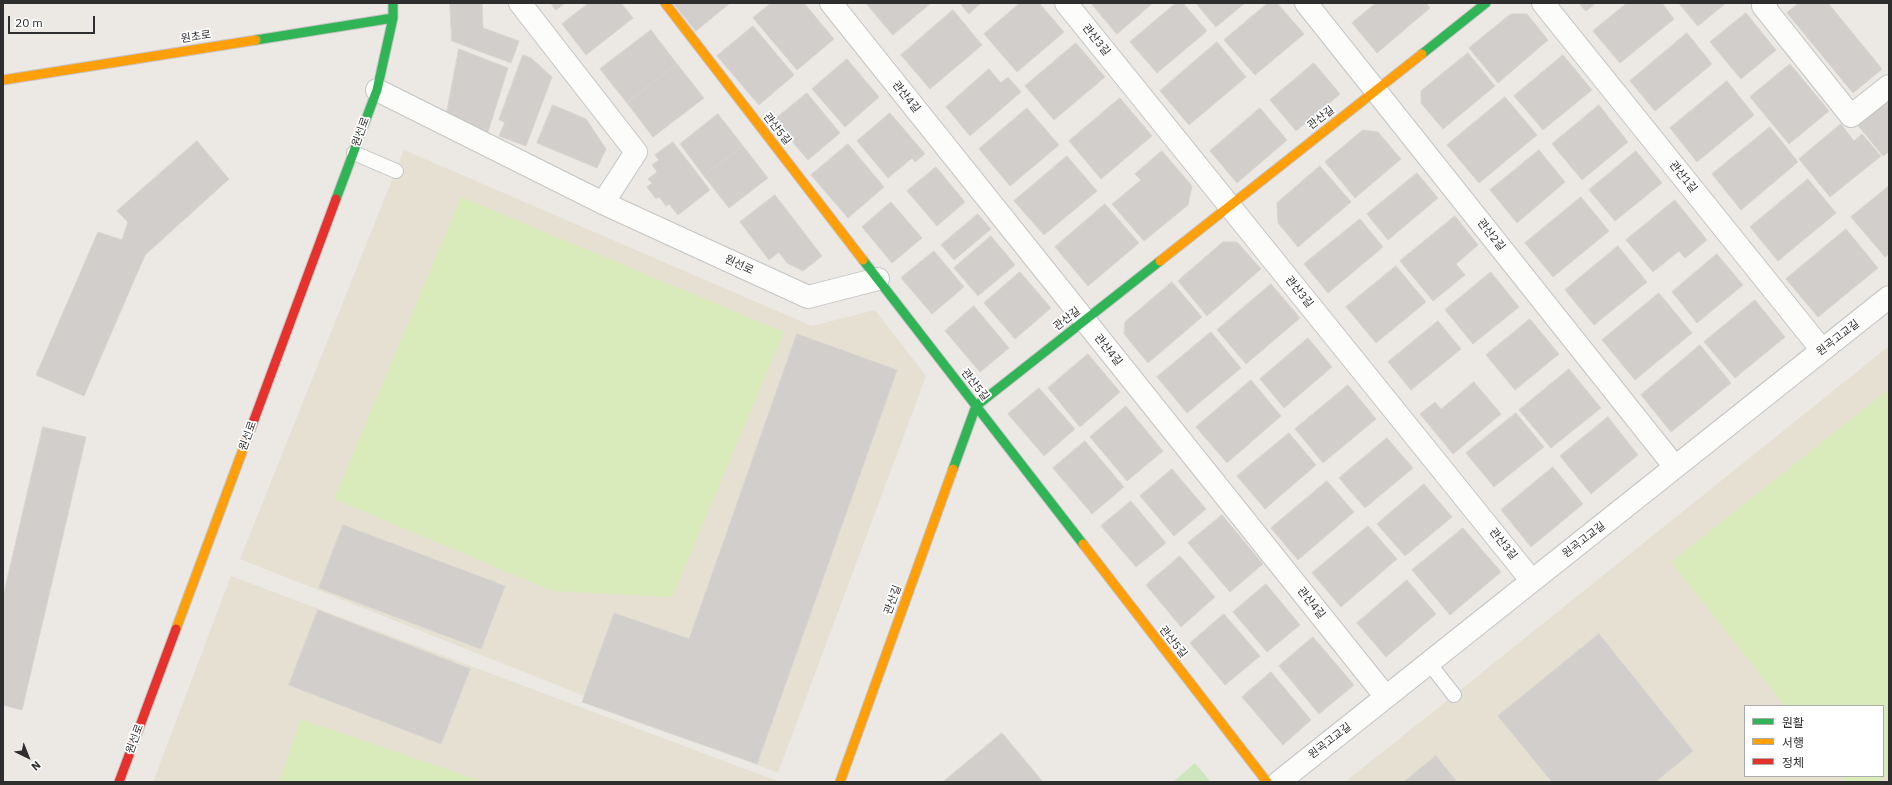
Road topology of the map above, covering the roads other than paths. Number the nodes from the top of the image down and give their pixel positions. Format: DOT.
graph roads {
  1 [pos="393,3"];
  2 [pos="520,3"];
  3 [pos="665,3"];
  4 [pos="831,3"];
  5 [pos="1066,3"];
  6 [pos="1306,3"];
  7 [pos="1486,3"];
  8 [pos="1543,3"];
  9 [pos="1766,3"];
  10 [pos="392,18"];
  11 [pos="3,80"];
  12 [pos="1889,86"];
  13 [pos="377,90"];
  14 [pos="1376,90"];
  15 [pos="354,152"];
  16 [pos="396,171"];
  17 [pos="603,203"];
  18 [pos="1230,206"];
  19 [pos="878,279"];
  20 [pos="1889,297"];
  21 [pos="1085,321"];
  22 [pos="1822,350"];
  23 [pos="976,406"];
  24 [pos="1675,467"];
  25 [pos="1532,581"];
  26 [pos="1429,663"];
  27 [pos="1454,694"];
  28 [pos="1386,697"];
  29 [pos="119,782"];
  30 [pos="840,782"];
  31 [pos="1267,782"];
  32 [pos="1279,782"];
  1 -- 10 [label="street, 원선로"];
  2 -- 17 [label="street"];
  3 -- 19 [label="street, 관산5길"];
  4 -- 21 [label="street, 관산4길"];
  5 -- 18 [label="street, 관산3길"];
  6 -- 14 [label="street, 관산2길"];
  7 -- 14 [label="street, 관산길"];
  8 -- 22 [label="street, 관산1길"];
  9 -- 12 [label="street"];
  10 -- 11 [label="street, 원초로"];
  10 -- 13 [label="street, 원선로"];
  13 -- 15 [label="street, 원선로"];
  13 -- 17 [label="street, 원선로"];
  14 -- 18 [label="street, 관산길"];
  14 -- 24 [label="street, 관산2길"];
  15 -- 16 [label="lane"];
  15 -- 29 [label="street, 원선로"];
  17 -- 19 [label="street, 원선로"];
  18 -- 21 [label="street, 관산길"];
  18 -- 25 [label="street, 관산3길"];
  19 -- 23 [label="street, 관산5길"];
  20 -- 22 [label="street, 원곡고교길"];
  21 -- 23 [label="street, 관산길"];
  21 -- 28 [label="street, 관산4길"];
  22 -- 24 [label="street, 원곡고교길"];
  23 -- 30 [label="street, 관산길"];
  23 -- 31 [label="street, 관산5길"];
  24 -- 25 [label="street, 원곡고교길"];
  25 -- 26 [label="street, 원곡고교길"];
  26 -- 27 [label="lane"];
  26 -- 28 [label="street, 원곡고교길"];
  28 -- 32 [label="street, 원곡고교길"];
}
